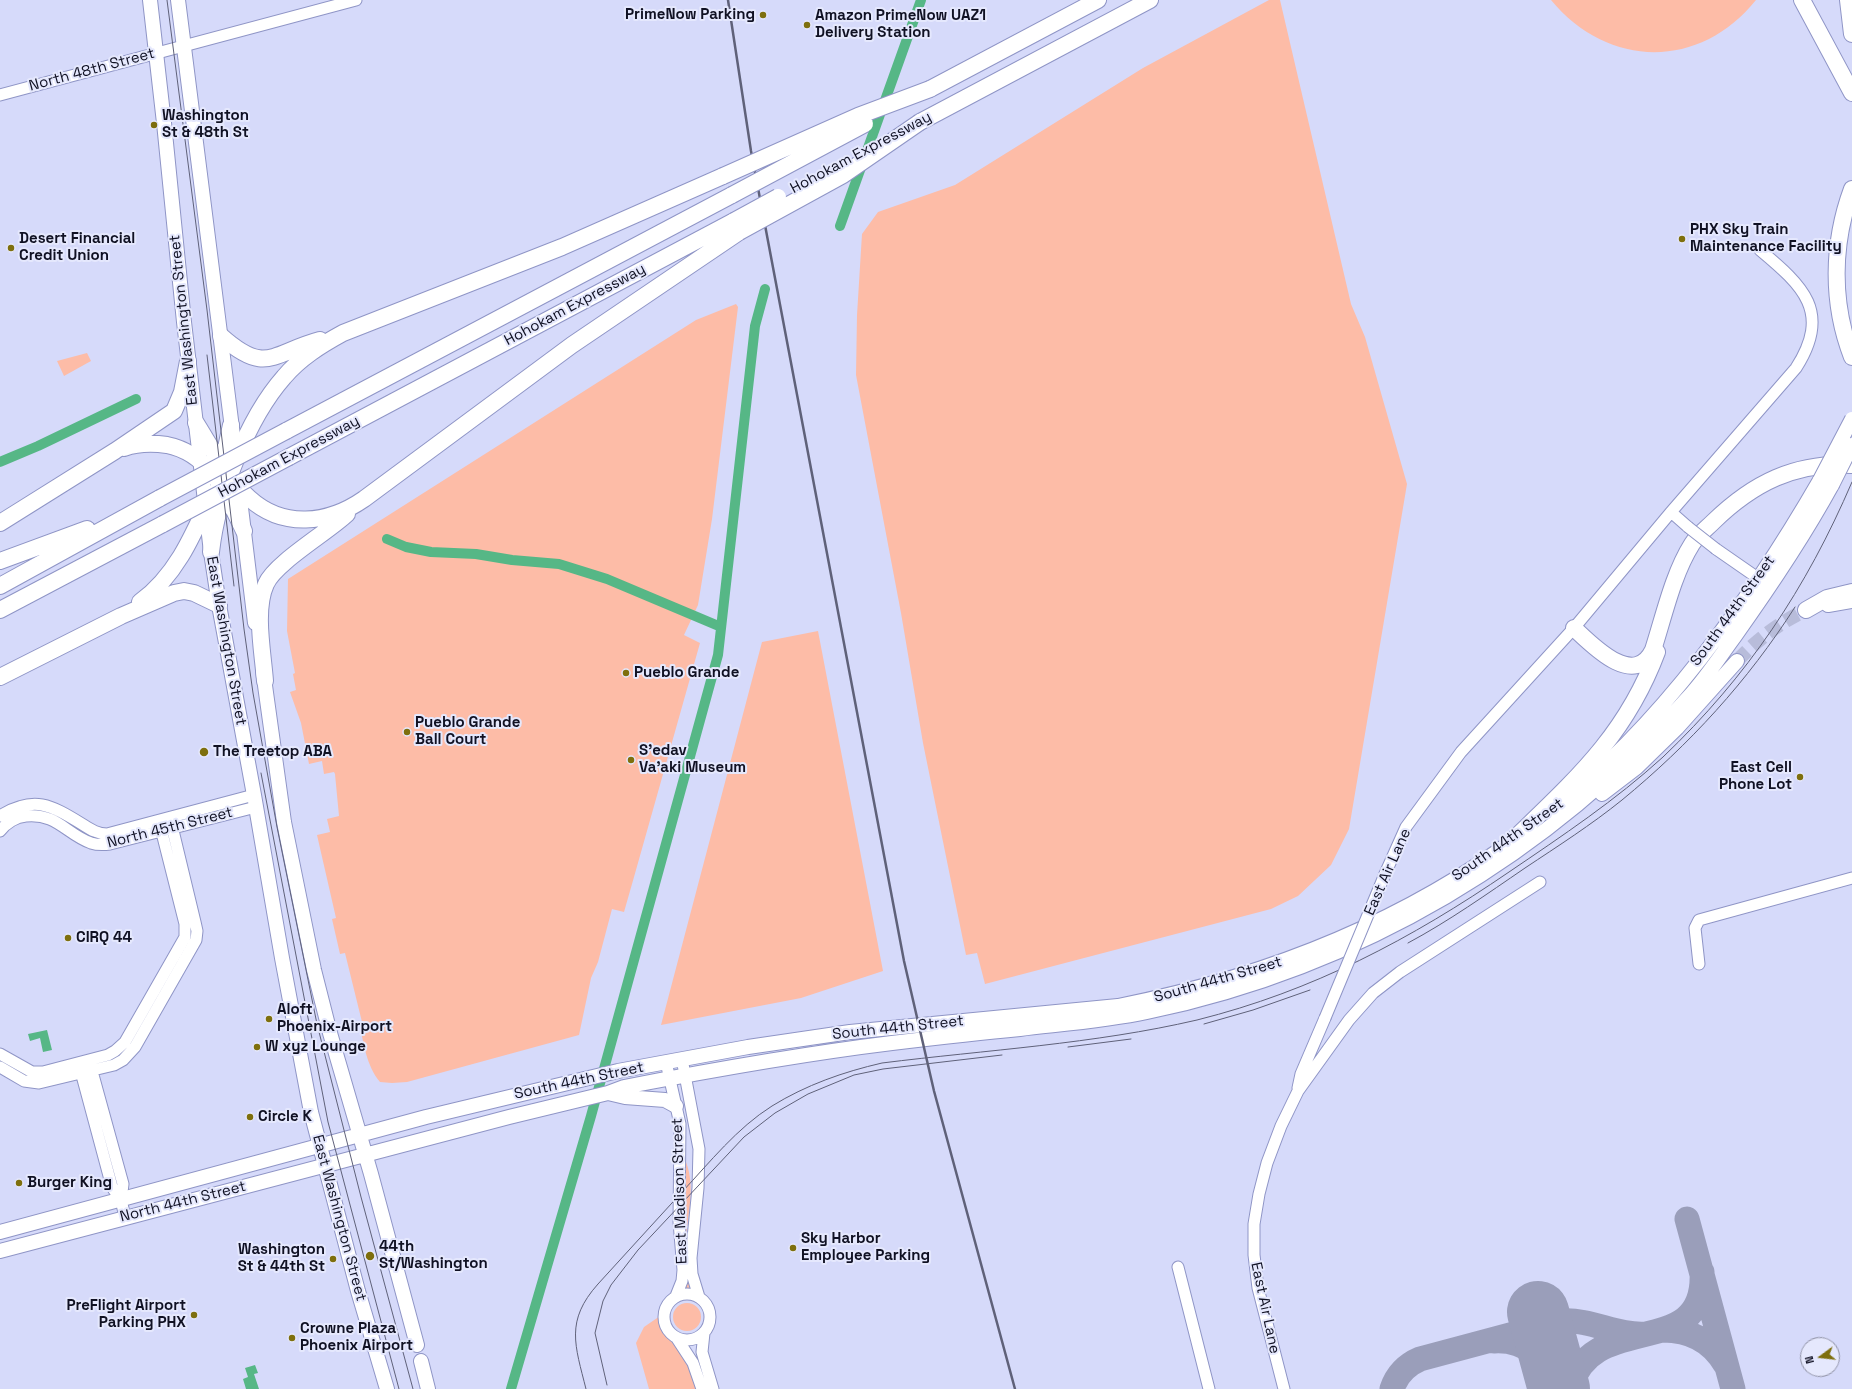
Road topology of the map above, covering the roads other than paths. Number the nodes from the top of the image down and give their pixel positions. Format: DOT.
graph roads {
  1 [pos="150,0"];
  2 [pos="178,0"];
  3 [pos="356,0"];
  4 [pos="1098,0"];
  5 [pos="1150,0"];
  6 [pos="1802,0"];
  7 [pos="1848,0"];
  8 [pos="1852,34"];
  9 [pos="184,45"];
  10 [pos="156,52"];
  11 [pos="930,89"];
  12 [pos="1852,94"];
  13 [pos="0,95"];
  14 [pos="1852,189"];
  15 [pos="1852,210"];
  16 [pos="737,227"];
  17 [pos="1760,250"];
  18 [pos="1836,270"];
  19 [pos="343,333"];
  20 [pos="222,336"];
  21 [pos="1852,357"];
  22 [pos="188,361"];
  23 [pos="1852,419"];
  24 [pos="196,423"];
  25 [pos="231,425"];
  26 [pos="1852,445"];
  27 [pos="115,452"];
  28 [pos="200,460"];
  29 [pos="1852,464"];
  30 [pos="228,477"];
  31 [pos="1826,482"];
  32 [pos="160,498"];
  33 [pos="364,499"];
  34 [pos="205,507"];
  35 [pos="1671,512"];
  36 [pos="1714,522"];
  37 [pos="0,523"];
  38 [pos="244,532"];
  39 [pos="211,552"];
  40 [pos="0,561"];
  41 [pos="1758,578"];
  42 [pos="0,586"];
  43 [pos="1770,587"];
  44 [pos="1852,592"];
  45 [pos="1852,601"];
  46 [pos="219,605"];
  47 [pos="0,610"];
  48 [pos="1806,610"];
  49 [pos="121,616"];
  50 [pos="1574,628"];
  51 [pos="1737,661"];
  52 [pos="0,677"];
  53 [pos="265,682"];
  54 [pos="255,801"];
  55 [pos="0,816"];
  56 [pos="166,825"];
  57 [pos="0,831"];
  58 [pos="1522,841"];
  59 [pos="1852,878"];
  60 [pos="1540,882"];
  61 [pos="1699,964"];
  62 [pos="0,1054"];
  63 [pos="682,1059"];
  64 [pos="666,1062"];
  65 [pos="85,1066"];
  66 [pos="0,1067"];
  67 [pos="685,1075"];
  68 [pos="670,1078"];
  69 [pos="1298,1090"];
  70 [pos="608,1093"];
  71 [pos="676,1106"];
  72 [pos="360,1135"];
  73 [pos="320,1146"];
  74 [pos="366,1155"];
  75 [pos="325,1166"];
  76 [pos="121,1200"];
  77 [pos="125,1217"];
  78 [pos="0,1232"];
  79 [pos="0,1251"];
  80 [pos="1178,1267"];
  81 [pos="676,1296"];
  82 [pos="699,1297"];
  83 [pos="704,1333"];
  84 [pos="676,1338"];
  85 [pos="417,1344"];
  86 [pos="421,1361"];
  87 [pos="387,1389"];
  88 [pos="428,1389"];
  89 [pos="702,1389"];
  90 [pos="713,1389"];
  91 [pos="1209,1389"];
  92 [pos="1284,1389"];
  1 -- 10 [label="main road, East Washington Street"];
  2 -- 9 [label="main road"];
  3 -- 9 [label="street, North 48th Street"];
  4 -- 11 [label="highway, Hohokam Expressway"];
  5 -- 16 [label="highway, Hohokam Expressway, bridge"];
  6 -- 12 [label="highway"];
  7 -- 8 [label="highway"];
  9 -- 10 [label="street, North 48th Street"];
  9 -- 20 [label="main road"];
  10 -- 13 [label="street, North 48th Street"];
  10 -- 22 [label="main road, East Washington Street"];
  11 -- 19 [label="highway, bridge"];
  11 -- 32 [label="highway, Hohokam Expressway, bridge"];
  14 -- 18 [label="highway"];
  15 -- 18 [label="highway"];
  16 -- 33 [label="highway"];
  16 -- 47 [label="highway, Hohokam Expressway, bridge"];
  17 -- 35 [label="street, East Air Lane"];
  18 -- 21 [label="highway"];
  19 -- 20 [label="highway"];
  19 -- 30 [label="highway"];
  20 -- 25 [label="main road"];
  22 -- 24 [label="main road, East Washington Street"];
  22 -- 27 [label="highway"];
  23 -- 31 [label="main road, South 44th Street, bridge"];
  24 -- 28 [label="main road, East Washington Street"];
  24 -- 30 [label="highway"];
  25 -- 30 [label="highway"];
  26 -- 31 [label="main road, South 44th Street, bridge"];
  27 -- 28 [label="highway"];
  27 -- 37 [label="highway"];
  28 -- 30 [label="highway"];
  28 -- 34 [label="main road, East Washington Street"];
  29 -- 36 [label="highway"];
  30 -- 33 [label="highway"];
  30 -- 34 [label="highway"];
  30 -- 38 [label="highway"];
  30 -- 39 [label="highway"];
  31 -- 41 [label="main road, South 44th Street"];
  31 -- 43 [label="main road, South 44th Street"];
  32 -- 40 [label="highway"];
  32 -- 42 [label="highway, Hohokam Expressway"];
  33 -- 53 [label="highway"];
  34 -- 39 [label="main road, East Washington Street"];
  34 -- 49 [label="highway"];
  35 -- 41 [label="street, bridge"];
  35 -- 50 [label="street, East Air Lane"];
  36 -- 50 [label="highway"];
  36 -- 58 [label="highway"];
  38 -- 53 [label="main road, East Washington Street"];
  39 -- 46 [label="main road, East Washington Street"];
  41 -- 43 [label="street"];
  41 -- 58 [label="main road, South 44th Street"];
  43 -- 58 [label="main road, South 44th Street"];
  44 -- 48 [label="highway"];
  45 -- 48 [label="main road"];
  46 -- 49 [label="highway"];
  46 -- 54 [label="main road, East Washington Street"];
  49 -- 52 [label="highway"];
  50 -- 69 [label="street, East Air Lane, bridge"];
  51 -- 58 [label="main road"];
  53 -- 72 [label="main road, East Washington Street"];
  54 -- 56 [label="street, North 45th Street"];
  54 -- 73 [label="main road, East Washington Street"];
  55 -- 56 [label="street, North 45th Street"];
  56 -- 57 [label="street, North 45th Street"];
  56 -- 65 [label="street"];
  58 -- 63 [label="main road, South 44th Street"];
  58 -- 67 [label="main road, South 44th Street"];
  59 -- 61 [label="street"];
  60 -- 69 [label="street, East Air Lane"];
  62 -- 65 [label="street"];
  63 -- 64 [label="main road, South 44th Street"];
  63 -- 67 [label="street, East Madison Street"];
  64 -- 68 [label="street, East Madison Street"];
  64 -- 72 [label="main road, South 44th Street"];
  65 -- 66 [label="street"];
  65 -- 76 [label="street"];
  67 -- 68 [label="main road, South 44th Street"];
  67 -- 82 [label="street, East Madison Street"];
  68 -- 70 [label="main road, South 44th Street"];
  68 -- 71 [label="street, East Madison Street"];
  69 -- 92 [label="street, East Air Lane"];
  70 -- 71 [label="main road"];
  70 -- 74 [label="main road, South 44th Street"];
  71 -- 81 [label="street, East Madison Street"];
  72 -- 73 [label="main road, North 44th Street"];
  72 -- 74 [label="main road, East Washington Street"];
  73 -- 75 [label="main road, East Washington Street"];
  73 -- 76 [label="main road, North 44th Street"];
  74 -- 75 [label="main road, North 44th Street"];
  74 -- 85 [label="main road, East Washington Street"];
  75 -- 77 [label="main road, North 44th Street"];
  75 -- 87 [label="main road, East Washington Street"];
  76 -- 77 [label="street"];
  76 -- 78 [label="main road, North 44th Street"];
  77 -- 79 [label="main road, North 44th Street"];
  80 -- 91 [label="street"];
  81 -- 82 [label="street"];
  81 -- 84 [label="street"];
  82 -- 83 [label="street"];
  83 -- 84 [label="street"];
  83 -- 90 [label="street"];
  84 -- 89 [label="street"];
  86 -- 88 [label="main road"];
}
